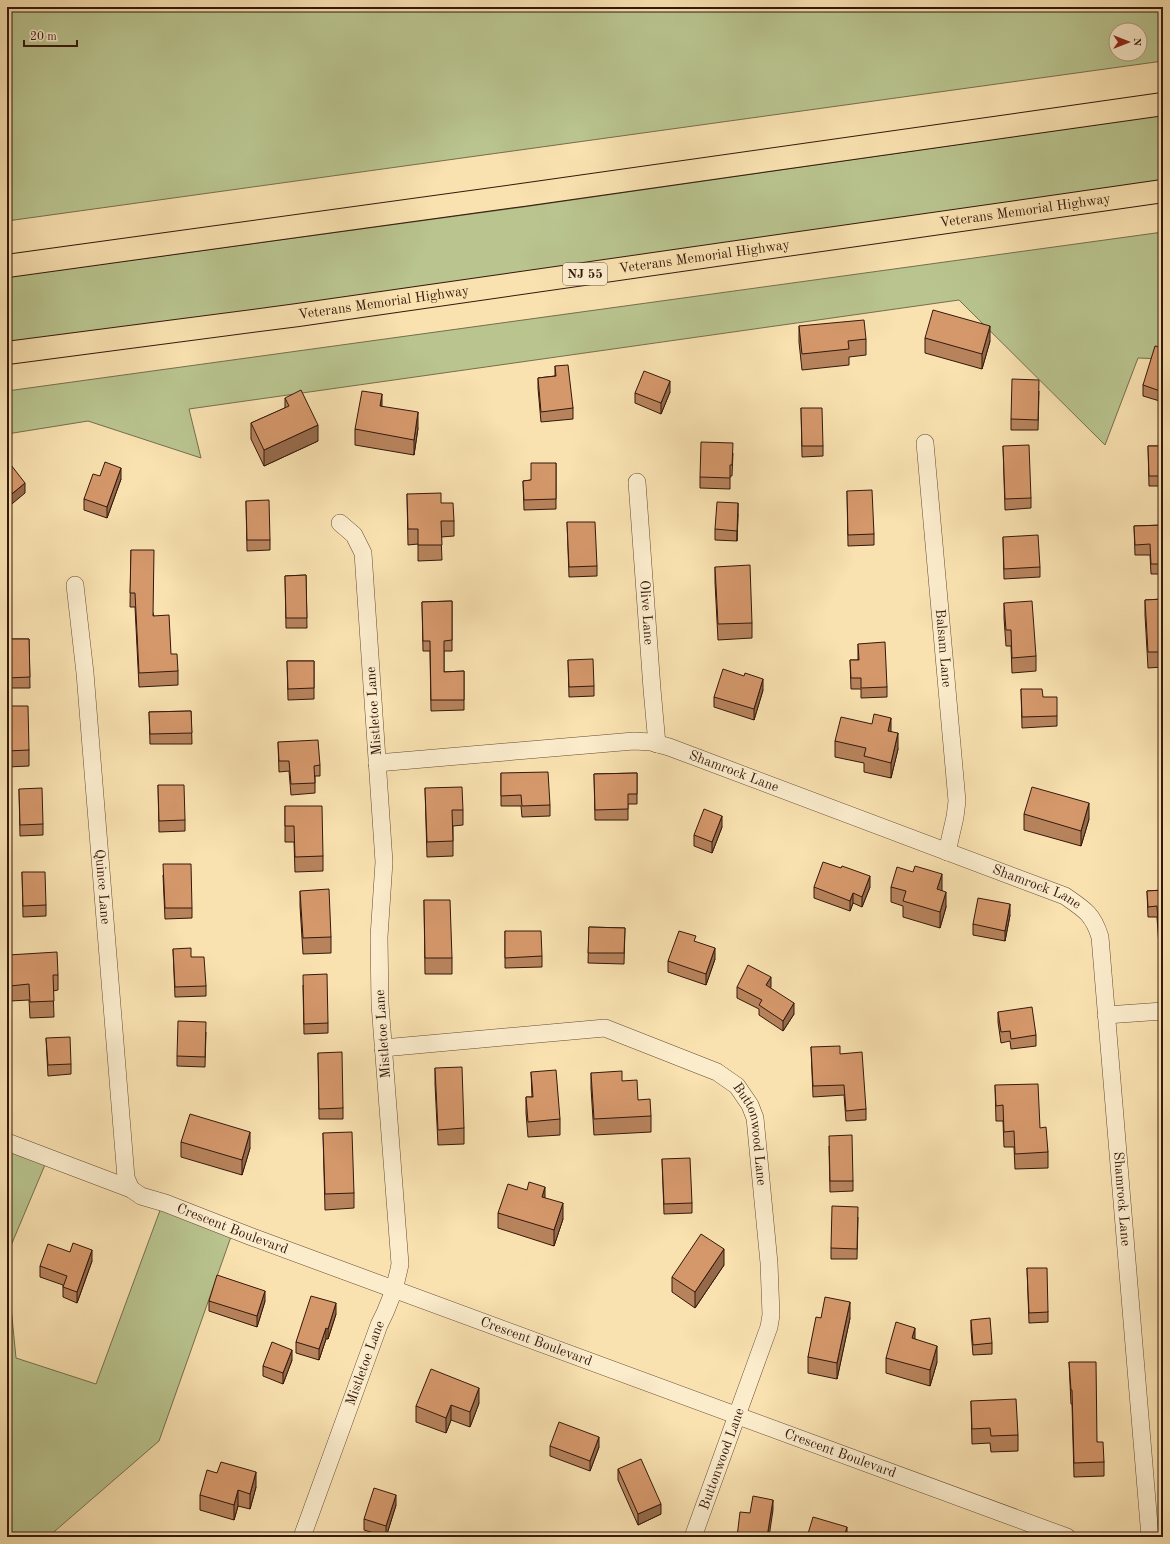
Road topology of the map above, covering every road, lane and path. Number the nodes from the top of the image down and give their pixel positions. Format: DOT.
graph roads {
  1 [pos="1163,104"];
  2 [pos="1163,191"];
  3 [pos="7,266"];
  4 [pos="7,353"];
  5 [pos="925,443"];
  6 [pos="637,482"];
  7 [pos="340,523"];
  8 [pos="75,585"];
  9 [pos="657,744"];
  10 [pos="377,763"];
  11 [pos="947,852"];
  12 [pos="1163,1011"];
  13 [pos="1106,1015"];
  14 [pos="383,1048"];
  15 [pos="7,1142"];
  16 [pos="131,1189"];
  17 [pos="394,1290"];
  18 [pos="738,1416"];
  19 [pos="302,1537"];
  20 [pos="693,1537"];
  21 [pos="1068,1537"];
  22 [pos="1150,1537"];
  1 -- 3 [label="highway"];
  2 -- 4 [label="highway, Veterans Memorial Highway / NJ 55"];
  5 -- 11 [label="street, Balsam Lane"];
  6 -- 9 [label="street, Olive Lane"];
  7 -- 10 [label="street, Mistletoe Lane"];
  8 -- 16 [label="street, Quince Lane"];
  9 -- 10 [label="street, Shamrock Lane"];
  9 -- 11 [label="street, Shamrock Lane"];
  10 -- 14 [label="street, Mistletoe Lane"];
  11 -- 13 [label="street, Shamrock Lane"];
  12 -- 13 [label="street"];
  13 -- 22 [label="street, Shamrock Lane"];
  14 -- 17 [label="street, Mistletoe Lane"];
  14 -- 18 [label="street, Buttonwood Lane"];
  15 -- 16 [label="street, Crescent Boulevard"];
  16 -- 17 [label="street, Crescent Boulevard"];
  17 -- 18 [label="street, Crescent Boulevard"];
  17 -- 19 [label="street, Mistletoe Lane"];
  18 -- 20 [label="street, Buttonwood Lane"];
  18 -- 21 [label="street, Crescent Boulevard"];
}
